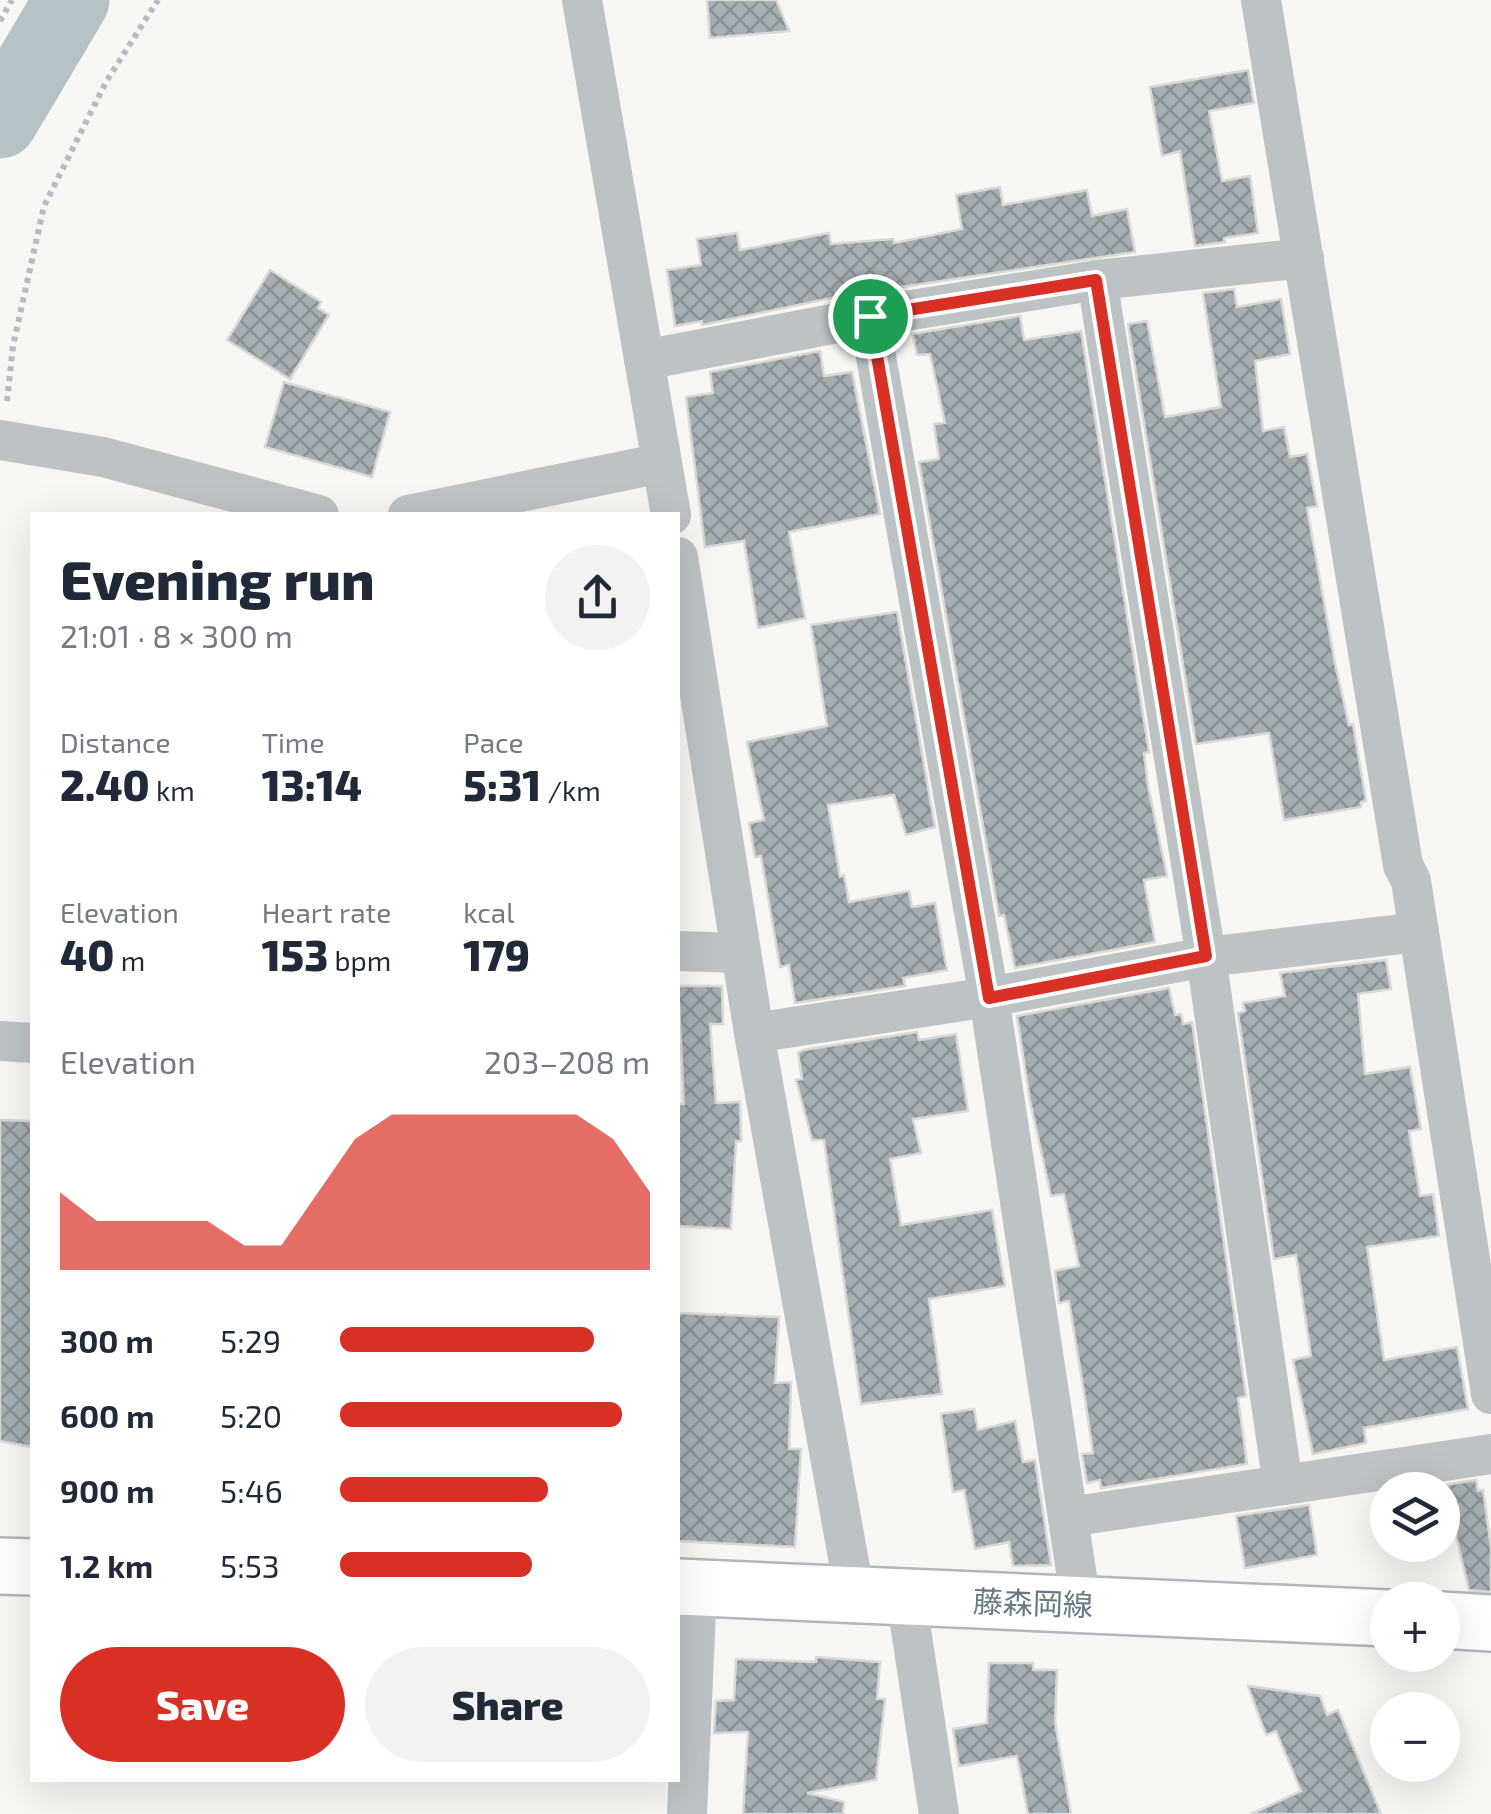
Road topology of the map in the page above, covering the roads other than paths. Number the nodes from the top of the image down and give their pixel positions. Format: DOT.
graph roads {
  1 [pos="582,0"];
  2 [pos="1261,0"];
  3 [pos="1304,258"];
  4 [pos="1096,280"];
  5 [pos="870,316"];
  6 [pos="644,360"];
  7 [pos="2,441"];
  8 [pos="662,463"];
  9 [pos="261,508"];
  10 [pos="294,512"];
  11 [pos="423,512"];
  12 [pos="670,512"];
  13 [pos="680,571"];
  14 [pos="1419,932"];
  15 [pos="680,951"];
  16 [pos="741,954"];
  17 [pos="1206,956"];
  18 [pos="989,998"];
  19 [pos="754,1032"];
  20 [pos="0,1041"];
  21 [pos="30,1043"];
  22 [pos="1491,1394"];
  23 [pos="1491,1454"];
  24 [pos="1284,1485"];
  25 [pos="1068,1517"];
  26 [pos="0,1566"];
  27 [pos="30,1567"];
  28 [pos="687,1588"];
  29 [pos="881,1596"];
  30 [pos="1081,1604"];
  31 [pos="1370,1617"];
  32 [pos="1460,1621"];
  33 [pos="1491,1623"];
  34 [pos="687,1814"];
  35 [pos="938,1814"];
  1 -- 6 [label="street"];
  2 -- 3 [label="street"];
  3 -- 4 [label="street"];
  3 -- 14 [label="street"];
  4 -- 5 [label="street"];
  4 -- 17 [label="street"];
  5 -- 6 [label="street"];
  5 -- 18 [label="street"];
  6 -- 8 [label="street"];
  7 -- 9 [label="street"];
  8 -- 11 [label="street"];
  8 -- 12 [label="street"];
  9 -- 10 [label="street"];
  13 -- 16 [label="street"];
  14 -- 17 [label="street"];
  14 -- 22 [label="street"];
  15 -- 16 [label="street"];
  16 -- 19 [label="street"];
  17 -- 18 [label="street"];
  17 -- 24 [label="street"];
  18 -- 19 [label="street"];
  18 -- 25 [label="street"];
  19 -- 29 [label="street"];
  20 -- 21 [label="street"];
  23 -- 24 [label="street"];
  24 -- 25 [label="street"];
  25 -- 30 [label="street"];
  26 -- 27 [label="main road"];
  28 -- 29 [label="main road, 藤森岡線"];
  28 -- 34 [label="street"];
  29 -- 30 [label="main road, 藤森岡線"];
  29 -- 35 [label="street"];
  30 -- 31 [label="main road, 藤森岡線"];
  32 -- 33 [label="main road"];
}
